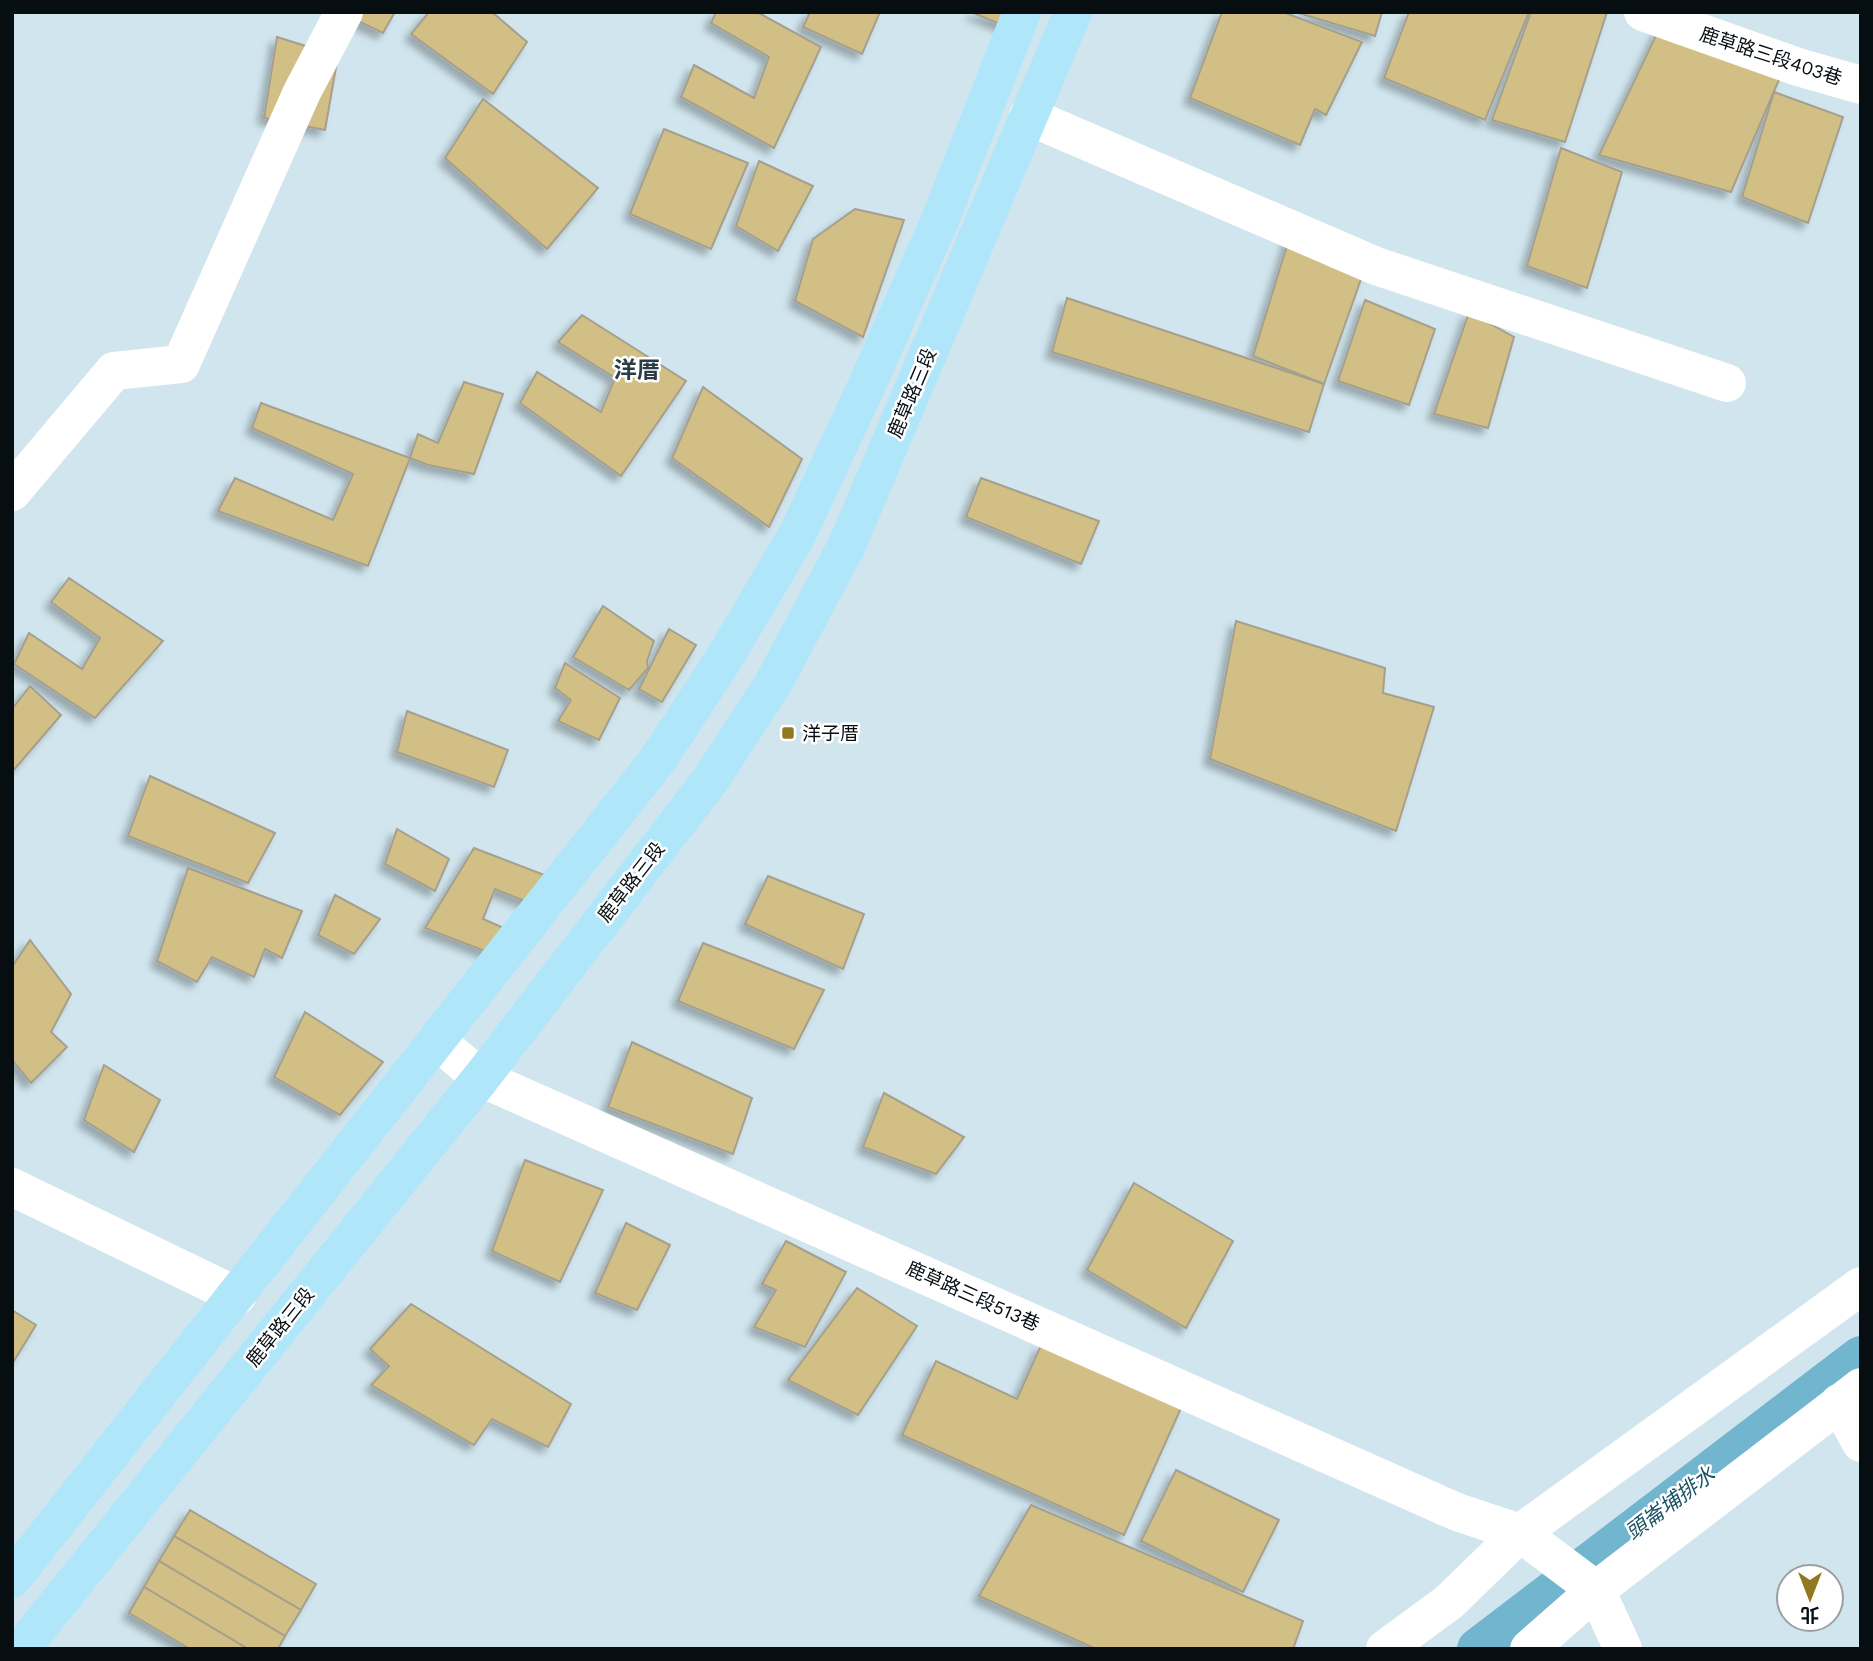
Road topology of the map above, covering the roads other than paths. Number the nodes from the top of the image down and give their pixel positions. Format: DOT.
graph roads {
  1 [pos="344,12"];
  2 [pos="1022,12"];
  3 [pos="1073,12"];
  4 [pos="1643,12"];
  5 [pos="1861,85"];
  6 [pos="1028,116"];
  7 [pos="1727,383"];
  8 [pos="12,492"];
  9 [pos="724,657"];
  10 [pos="774,682"];
  11 [pos="659,758"];
  12 [pos="711,779"];
  13 [pos="437,1041"];
  14 [pos="481,1078"];
  15 [pos="12,1187"];
  16 [pos="1861,1286"];
  17 [pos="237,1296"];
  18 [pos="1850,1395"];
  19 [pos="1861,1443"];
  20 [pos="1520,1533"];
  21 [pos="12,1579"];
  22 [pos="1595,1590"];
  23 [pos="21,1649"];
  24 [pos="1385,1649"];
  25 [pos="1529,1649"];
  26 [pos="1623,1649"];
  1 -- 8 [label="lane"];
  2 -- 9 [label="main road"];
  3 -- 6 [label="main road, 鹿草路三段"];
  4 -- 5 [label="lane, 鹿草路三段403巷"];
  6 -- 7 [label="lane"];
  6 -- 10 [label="main road, 鹿草路三段"];
  9 -- 10 [label="main road"];
  9 -- 11 [label="main road"];
  10 -- 12 [label="main road, 鹿草路三段"];
  11 -- 12 [label="main road"];
  11 -- 13 [label="main road"];
  12 -- 14 [label="main road, 鹿草路三段"];
  13 -- 14 [label="lane, 鹿草路三段513巷"];
  13 -- 17 [label="main road"];
  14 -- 20 [label="lane, 鹿草路三段513巷"];
  14 -- 23 [label="main road, 鹿草路三段"];
  15 -- 17 [label="lane"];
  16 -- 20 [label="lane"];
  17 -- 21 [label="main road"];
  18 -- 19 [label="lane"];
  18 -- 22 [label="lane"];
  20 -- 22 [label="lane, 鹿草路三段513巷"];
  20 -- 24 [label="lane"];
  22 -- 25 [label="lane"];
  22 -- 26 [label="lane"];
}
